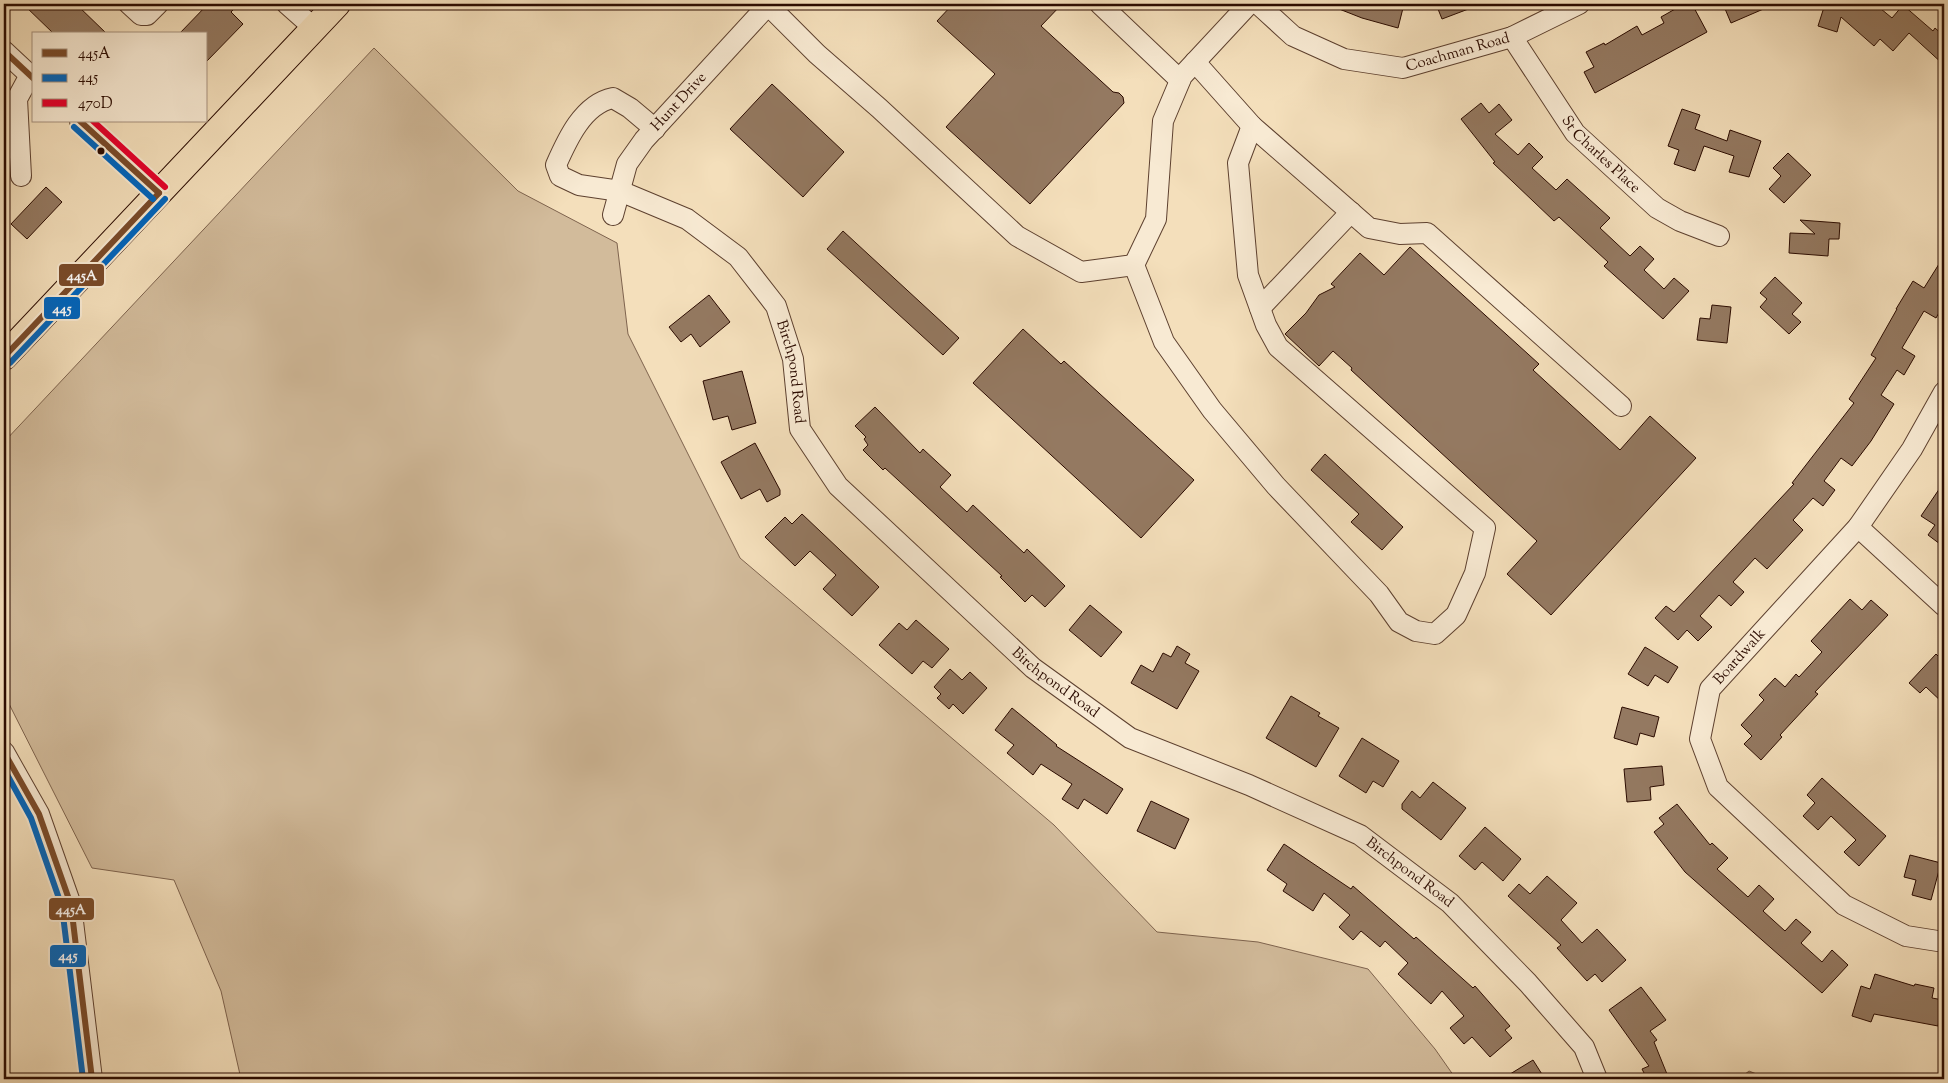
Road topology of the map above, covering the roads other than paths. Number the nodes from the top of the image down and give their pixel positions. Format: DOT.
graph roads {
  1 [pos="129,4"];
  2 [pos="286,4"];
  3 [pos="337,4"];
  4 [pos="768,4"];
  5 [pos="1100,4"];
  6 [pos="1248,4"];
  7 [pos="1258,4"];
  8 [pos="1578,4"];
  9 [pos="152,10"];
  10 [pos="314,28"];
  11 [pos="1512,37"];
  12 [pos="4,51"];
  13 [pos="1194,62"];
  14 [pos="32,77"];
  15 [pos="1180,80"];
  16 [pos="81,122"];
  17 [pos="1252,126"];
  18 [pos="655,129"];
  19 [pos="21,176"];
  20 [pos="620,191"];
  21 [pos="159,193"];
  22 [pos="1351,212"];
  23 [pos="613,215"];
  24 [pos="1720,236"];
  25 [pos="1134,265"];
  26 [pos="1260,308"];
  27 [pos="4,357"];
  28 [pos="1944,392"];
  29 [pos="1621,406"];
  30 [pos="1858,527"];
  31 [pos="1944,606"];
  32 [pos="4,752"];
  33 [pos="1944,942"];
  34 [pos="92,1079"];
  35 [pos="1597,1079"];
  1 -- 9 [label="street"];
  2 -- 10 [label="street"];
  3 -- 10 [label="main road"];
  4 -- 18 [label="street, Hunt Drive"];
  4 -- 25 [label="street"];
  5 -- 15 [label="street"];
  6 -- 13 [label="street"];
  7 -- 11 [label="street, Coachman Road"];
  8 -- 11 [label="street, Coachman Road"];
  10 -- 21 [label="main road"];
  11 -- 24 [label="street, St Charles Place"];
  12 -- 14 [label="street"];
  13 -- 15 [label="street"];
  13 -- 17 [label="street"];
  14 -- 19 [label="street"];
  15 -- 25 [label="street"];
  16 -- 21 [label="street"];
  17 -- 22 [label="street"];
  17 -- 26 [label="street"];
  18 -- 20 [label="street, Hunt Drive"];
  18 -- 20 [label="street, Birchpond Road"];
  20 -- 23 [label="street, Hunt Drive"];
  20 -- 35 [label="street, Birchpond Road"];
  21 -- 27 [label="main road"];
  22 -- 26 [label="street"];
  22 -- 29 [label="street"];
  25 -- 26 [label="street"];
  28 -- 30 [label="street, Boardwalk"];
  30 -- 31 [label="street"];
  30 -- 33 [label="street, Boardwalk"];
  32 -- 34 [label="street"];
}
